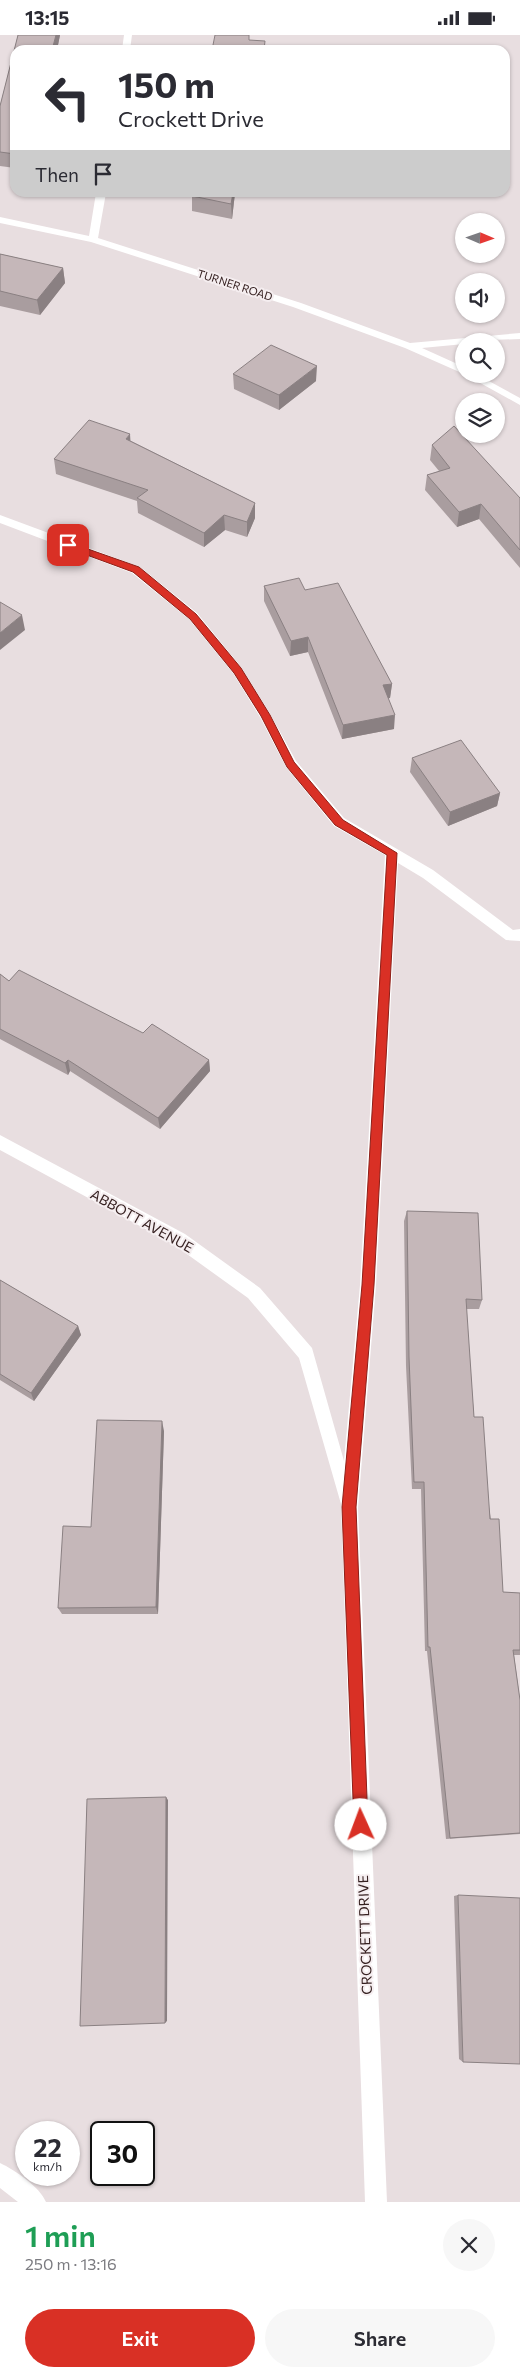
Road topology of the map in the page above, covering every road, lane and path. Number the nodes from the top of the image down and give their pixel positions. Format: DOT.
graph roads {
  1 [pos="100,197"];
  2 [pos="0,220"];
  3 [pos="93,240"];
  4 [pos="520,336"];
  5 [pos="409,346"];
  6 [pos="455,367"];
  7 [pos="485,383"];
  8 [pos="520,402"];
  9 [pos="0,519"];
  10 [pos="392,853"];
  11 [pos="520,935"];
  12 [pos="0,1142"];
  13 [pos="349,1507"];
  14 [pos="0,2174"];
  15 [pos="35,2202"];
  16 [pos="376,2202"];
  1 -- 3 [label="street"];
  2 -- 3 [label="street, TURNER ROAD"];
  3 -- 5 [label="street, TURNER ROAD"];
  4 -- 5 [label="street"];
  5 -- 6 [label="street, TURNER ROAD"];
  7 -- 8 [label="street"];
  9 -- 10 [label="street"];
  10 -- 11 [label="street"];
  10 -- 13 [label="street, CROCKETT DRIVE"];
  12 -- 13 [label="street, ABBOTT AVENUE"];
  13 -- 16 [label="street, CROCKETT DRIVE"];
  14 -- 15 [label="street"];
}
